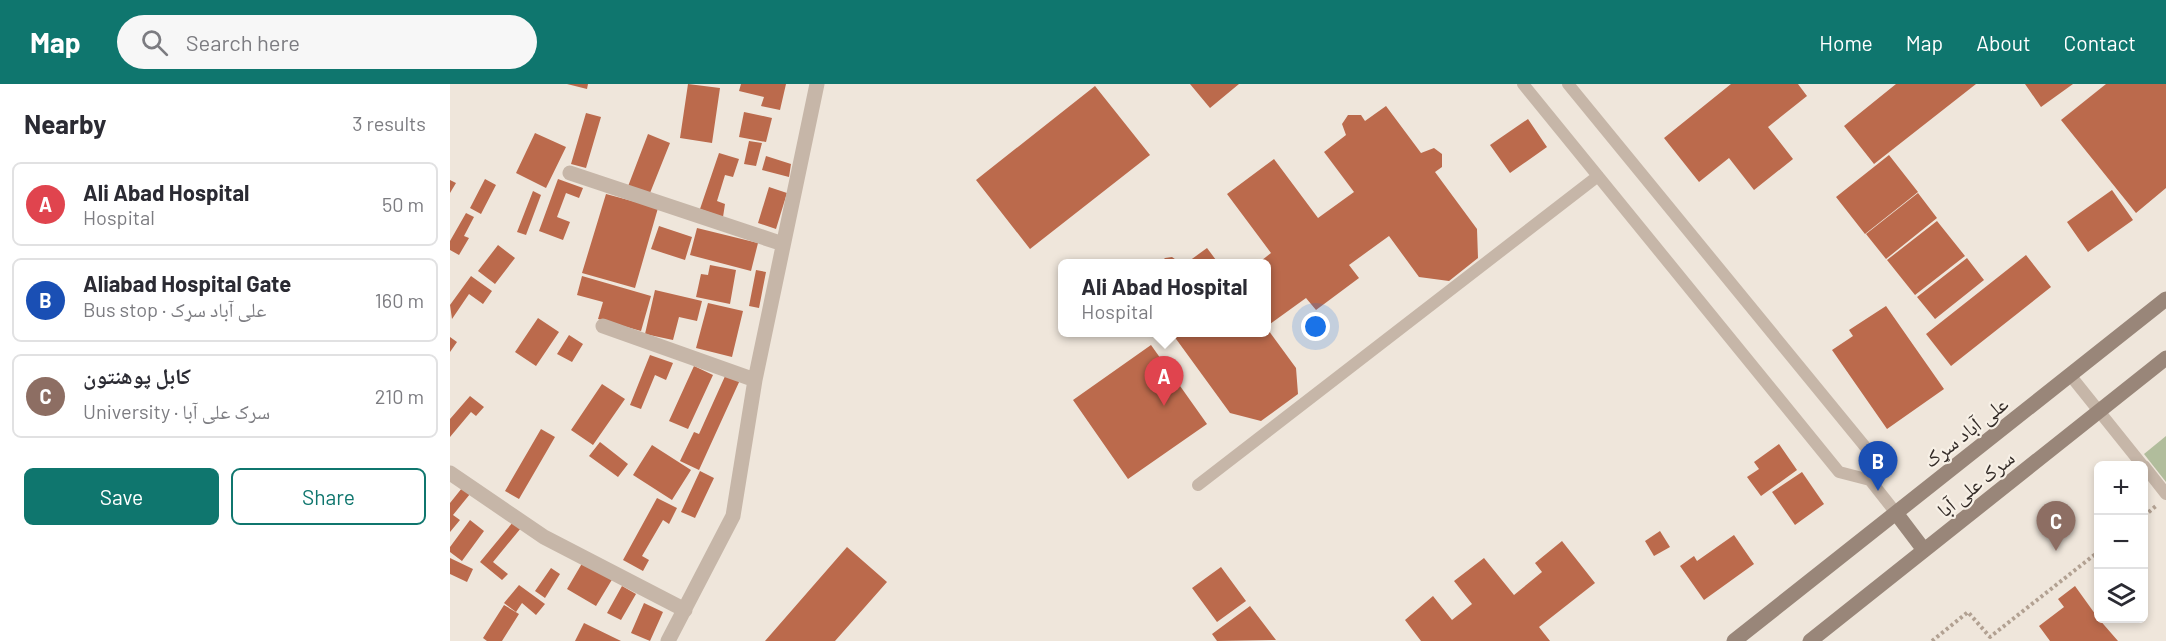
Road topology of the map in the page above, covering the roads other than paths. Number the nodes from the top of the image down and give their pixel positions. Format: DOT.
graph roads {
  1 [pos="817,84"];
  2 [pos="1523,84"];
  3 [pos="1568,84"];
  4 [pos="570,173"];
  5 [pos="1598,176"];
  6 [pos="783,244"];
  7 [pos="2165,301"];
  8 [pos="603,326"];
  9 [pos="2166,358"];
  10 [pos="2070,375"];
  11 [pos="755,380"];
  12 [pos="2099,411"];
  13 [pos="2139,461"];
  14 [pos="2148,472"];
  15 [pos="450,473"];
  16 [pos="1870,480"];
  17 [pos="1198,485"];
  18 [pos="2166,494"];
  19 [pos="1896,513"];
  20 [pos="1924,550"];
  21 [pos="685,610"];
  22 [pos="668,641"];
  23 [pos="1734,641"];
  24 [pos="1810,641"];
  1 -- 6 [label="street"];
  2 -- 5 [label="lane"];
  3 -- 16 [label="lane"];
  4 -- 6 [label="street"];
  5 -- 16 [label="lane"];
  5 -- 17 [label="lane"];
  6 -- 11 [label="street"];
  7 -- 10 [label="street, علی آباد سړک"];
  8 -- 11 [label="street"];
  9 -- 12 [label="street, سرک علی آبا"];
  10 -- 12 [label="lane"];
  10 -- 19 [label="street, علی آباد سړک"];
  11 -- 21 [label="street"];
  12 -- 13 [label="lane"];
  12 -- 20 [label="street, سرک علی آبا"];
  14 -- 18 [label="lane"];
  15 -- 21 [label="street"];
  16 -- 19 [label="lane"];
  19 -- 20 [label="street"];
  19 -- 23 [label="street, علی آباد سړک"];
  20 -- 24 [label="street, سرک علی آبا"];
  21 -- 22 [label="street"];
}
